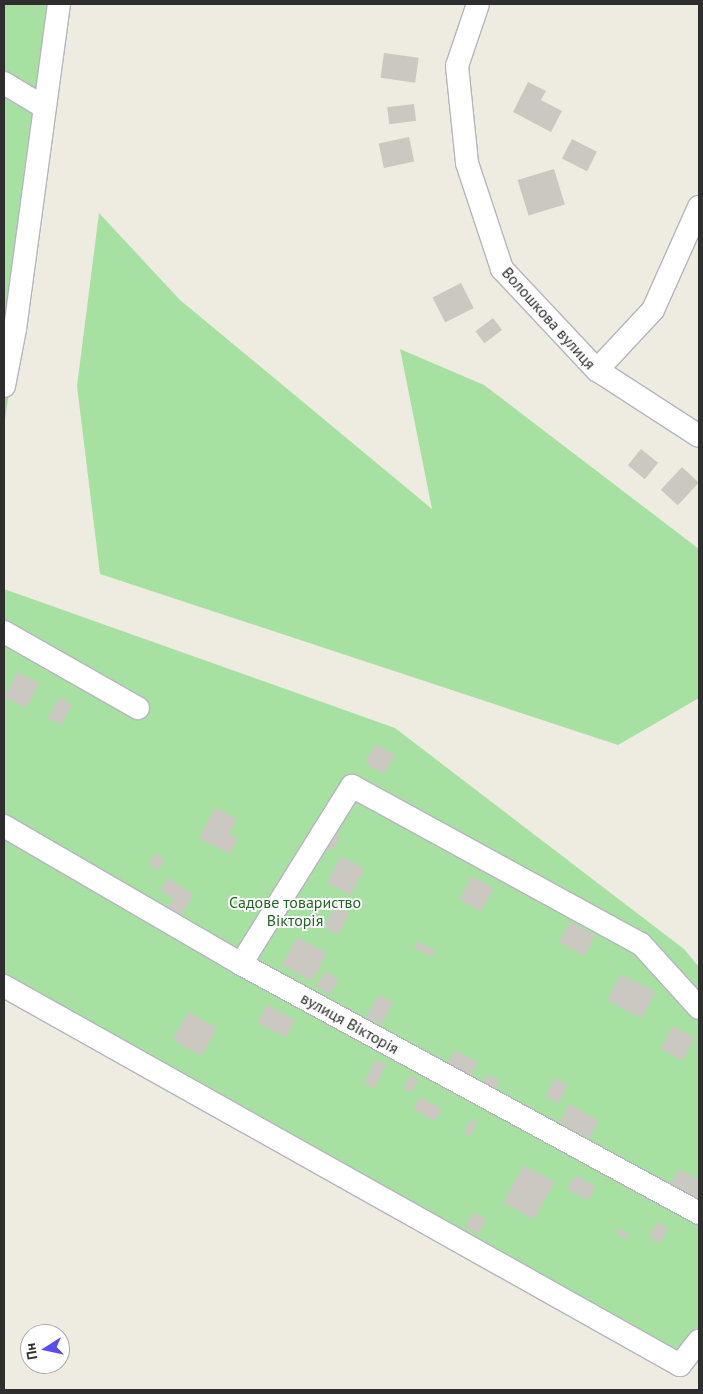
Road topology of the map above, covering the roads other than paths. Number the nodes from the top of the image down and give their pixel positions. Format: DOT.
graph roads {
  1 [pos="59,4"];
  2 [pos="478,4"];
  3 [pos="4,83"];
  4 [pos="44,107"];
  5 [pos="699,207"];
  6 [pos="9,326"];
  7 [pos="597,370"];
  8 [pos="4,386"];
  9 [pos="699,436"];
  10 [pos="4,632"];
  11 [pos="138,708"];
  12 [pos="4,826"];
  13 [pos="241,964"];
  14 [pos="4,986"];
  15 [pos="699,1008"];
  16 [pos="699,1213"];
  17 [pos="699,1341"];
  1 -- 4 [label="street"];
  2 -- 7 [label="street, Волошкова вулиця"];
  3 -- 4 [label="street"];
  4 -- 6 [label="street"];
  5 -- 7 [label="street"];
  6 -- 8 [label="street"];
  7 -- 9 [label="street, Волошкова вулиця"];
  10 -- 11 [label="street"];
  12 -- 13 [label="street, вулиця Вікторія"];
  13 -- 15 [label="street"];
  13 -- 16 [label="street, вулиця Вікторія"];
  14 -- 17 [label="street"];
}
